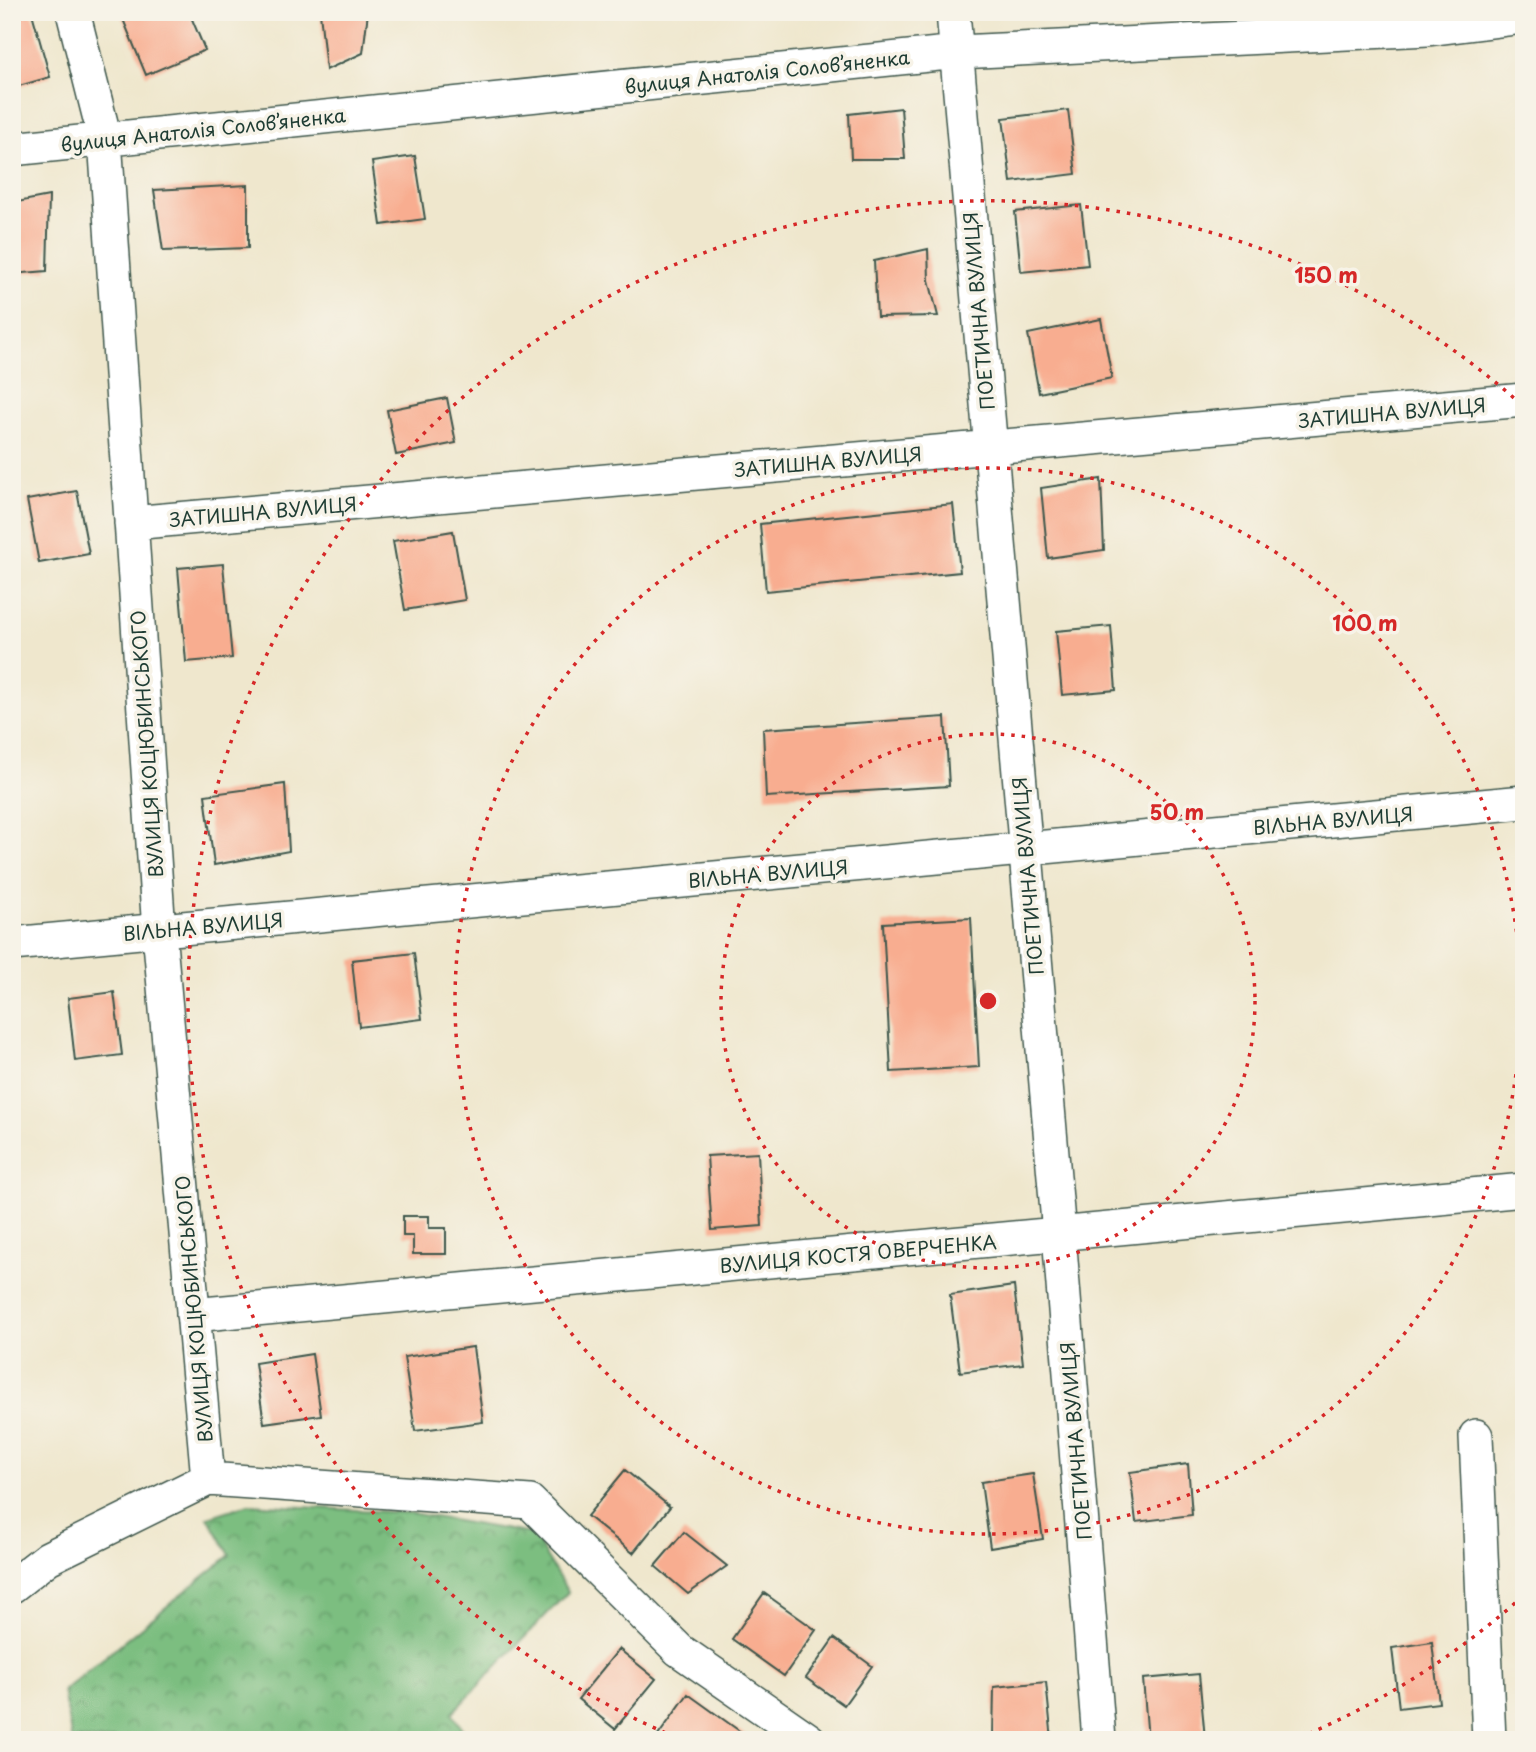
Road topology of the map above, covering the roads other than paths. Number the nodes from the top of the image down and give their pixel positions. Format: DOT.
graph roads {
  1 [pos="73,12"];
  2 [pos="953,12"];
  3 [pos="1524,17"];
  4 [pos="958,51"];
  5 [pos="105,139"];
  6 [pos="12,149"];
  7 [pos="1524,400"];
  8 [pos="989,447"];
  9 [pos="131,523"];
  10 [pos="1524,803"];
  11 [pos="1025,849"];
  12 [pos="159,931"];
  13 [pos="12,944"];
  14 [pos="1524,1190"];
  15 [pos="1059,1234"];
  16 [pos="193,1315"];
  17 [pos="1476,1436"];
  18 [pos="208,1479"];
  19 [pos="12,1586"];
  20 [pos="809,1740"];
  21 [pos="1099,1740"];
  22 [pos="1489,1740"];
  1 -- 5 [label="street, ВУЛИЦЯ КОЦЮБИНСЬКОГО"];
  2 -- 4 [label="street, ПОЕТИЧНА ВУЛИЦЯ"];
  3 -- 4 [label="street, вулиця Анатолія Соловʼяненка"];
  4 -- 5 [label="street, вулиця Анатолія Соловʼяненка"];
  4 -- 8 [label="street, ПОЕТИЧНА ВУЛИЦЯ"];
  5 -- 6 [label="street, вулиця Анатолія Соловʼяненка"];
  5 -- 9 [label="street, ВУЛИЦЯ КОЦЮБИНСЬКОГО"];
  7 -- 8 [label="street, ЗАТИШНА ВУЛИЦЯ"];
  8 -- 9 [label="street, ЗАТИШНА ВУЛИЦЯ"];
  8 -- 11 [label="street, ПОЕТИЧНА ВУЛИЦЯ"];
  9 -- 12 [label="street, ВУЛИЦЯ КОЦЮБИНСЬКОГО"];
  10 -- 11 [label="street, ВІЛЬНА ВУЛИЦЯ"];
  11 -- 12 [label="street, ВІЛЬНА ВУЛИЦЯ"];
  11 -- 15 [label="street, ПОЕТИЧНА ВУЛИЦЯ"];
  12 -- 13 [label="street, ВІЛЬНА ВУЛИЦЯ"];
  12 -- 16 [label="street, ВУЛИЦЯ КОЦЮБИНСЬКОГО"];
  14 -- 15 [label="street, ВУЛИЦЯ КОСТЯ ОВЕРЧЕНКА"];
  15 -- 16 [label="street, ВУЛИЦЯ КОСТЯ ОВЕРЧЕНКА"];
  15 -- 21 [label="street, ПОЕТИЧНА ВУЛИЦЯ"];
  16 -- 18 [label="street, ВУЛИЦЯ КОЦЮБИНСЬКОГО"];
  17 -- 22 [label="street"];
  18 -- 19 [label="street"];
  18 -- 20 [label="street"];
}
